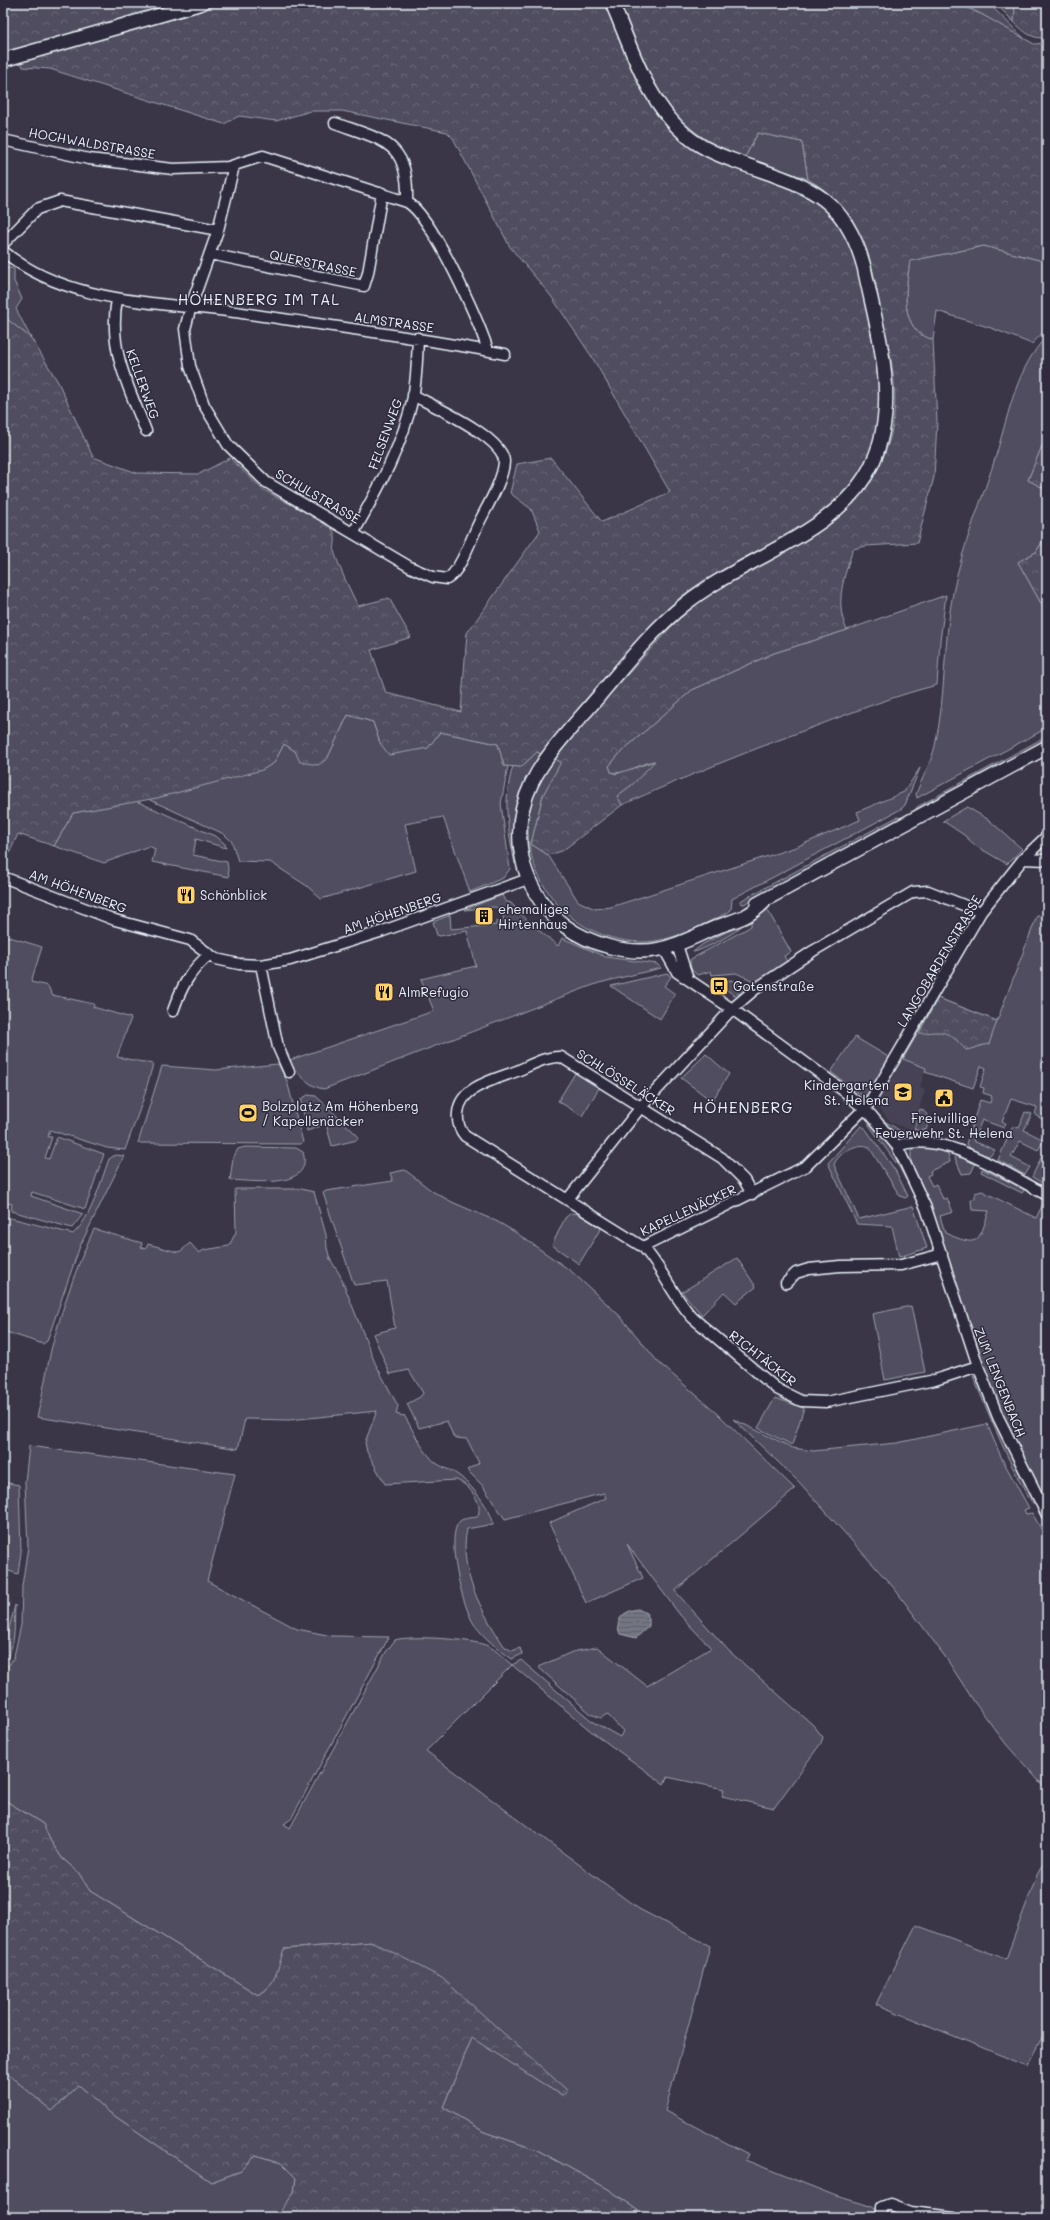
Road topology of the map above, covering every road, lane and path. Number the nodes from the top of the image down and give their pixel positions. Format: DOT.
graph roads {
  1 [pos="202,3"];
  2 [pos="612,3"];
  3 [pos="3,60"];
  4 [pos="335,123"];
  5 [pos="3,140"];
  6 [pos="234,166"];
  7 [pos="382,193"];
  8 [pos="407,202"];
  9 [pos="218,230"];
  10 [pos="3,244"];
  11 [pos="3,251"];
  12 [pos="210,254"];
  13 [pos="117,299"];
  14 [pos="191,306"];
  15 [pos="418,338"];
  16 [pos="488,350"];
  17 [pos="505,354"];
  18 [pos="413,395"];
  19 [pos="146,431"];
  20 [pos="354,532"];
  21 [pos="1047,747"];
  22 [pos="1047,836"];
  23 [pos="1023,859"];
  24 [pos="1047,860"];
  25 [pos="3,878"];
  26 [pos="528,879"];
  27 [pos="981,912"];
  28 [pos="677,944"];
  29 [pos="664,949"];
  30 [pos="209,955"];
  31 [pos="261,965"];
  32 [pos="688,979"];
  33 [pos="732,1009"];
  34 [pos="173,1011"];
  35 [pos="289,1072"];
  36 [pos="641,1107"];
  37 [pos="865,1109"];
  38 [pos="897,1146"];
  39 [pos="752,1194"];
  40 [pos="1047,1195"];
  41 [pos="567,1200"];
  42 [pos="643,1247"];
  43 [pos="942,1254"];
  44 [pos="786,1283"];
  45 [pos="978,1366"];
  46 [pos="1047,1514"];
  47 [pos="910,2215"];
  48 [pos="882,2217"];
  49 [pos="954,2217"];
  1 -- 3 [label="main road"];
  2 -- 26 [label="main road"];
  4 -- 8 [label="street"];
  5 -- 6 [label="street, HOCHWALDSTRASSE"];
  6 -- 7 [label="street, HOCHWALDSTRASSE"];
  6 -- 9 [label="street, SCHULSTRASSE"];
  7 -- 8 [label="street, HOCHWALDSTRASSE"];
  7 -- 12 [label="street, QUERSTRASSE"];
  8 -- 16 [label="street, HOCHWALDSTRASSE"];
  9 -- 10 [label="street"];
  9 -- 12 [label="street, SCHULSTRASSE"];
  11 -- 13 [label="street, ALMSTRASSE"];
  12 -- 14 [label="street, SCHULSTRASSE"];
  13 -- 14 [label="street, ALMSTRASSE"];
  13 -- 19 [label="street, KELLERWEG"];
  14 -- 15 [label="street, ALMSTRASSE"];
  14 -- 20 [label="street, SCHULSTRASSE"];
  15 -- 16 [label="street, ALMSTRASSE"];
  15 -- 18 [label="street, FELSENWEG"];
  16 -- 17 [label="street, ALMSTRASSE"];
  18 -- 20 [label="street, FELSENWEG"];
  18 -- 20 [label="street, SCHULSTRASSE"];
  21 -- 28 [label="main road"];
  22 -- 23 [label="street, LANGOBARDENSTRASSE"];
  23 -- 24 [label="street"];
  23 -- 27 [label="street, LANGOBARDENSTRASSE"];
  25 -- 30 [label="street, AM HÖHENBERG"];
  26 -- 29 [label="main road"];
  26 -- 31 [label="street, AM HÖHENBERG"];
  27 -- 33 [label="street"];
  27 -- 37 [label="street, LANGOBARDENSTRASSE"];
  28 -- 29 [label="main road"];
  28 -- 32 [label="street"];
  29 -- 32 [label="street, ZUM LENGENBACH"];
  30 -- 31 [label="street, AM HÖHENBERG"];
  30 -- 34 [label="street"];
  31 -- 35 [label="street"];
  32 -- 33 [label="street, ZUM LENGENBACH"];
  33 -- 36 [label="street"];
  33 -- 37 [label="street, ZUM LENGENBACH"];
  36 -- 39 [label="street, SCHLÖSSELÄCKER"];
  36 -- 41 [label="street"];
  36 -- 41 [label="street, SCHLÖSSELÄCKER"];
  37 -- 38 [label="street, ZUM LENGENBACH"];
  37 -- 39 [label="street, KAPELLENÄCKER"];
  38 -- 40 [label="street"];
  38 -- 43 [label="street, ZUM LENGENBACH"];
  39 -- 42 [label="street, KAPELLENÄCKER"];
  41 -- 42 [label="street, KAPELLENÄCKER"];
  42 -- 45 [label="street, RICHTÄCKER"];
  43 -- 44 [label="street"];
  43 -- 45 [label="street, ZUM LENGENBACH"];
  45 -- 46 [label="street, ZUM LENGENBACH"];
  47 -- 48 [label="street"];
  47 -- 49 [label="street"];
}
